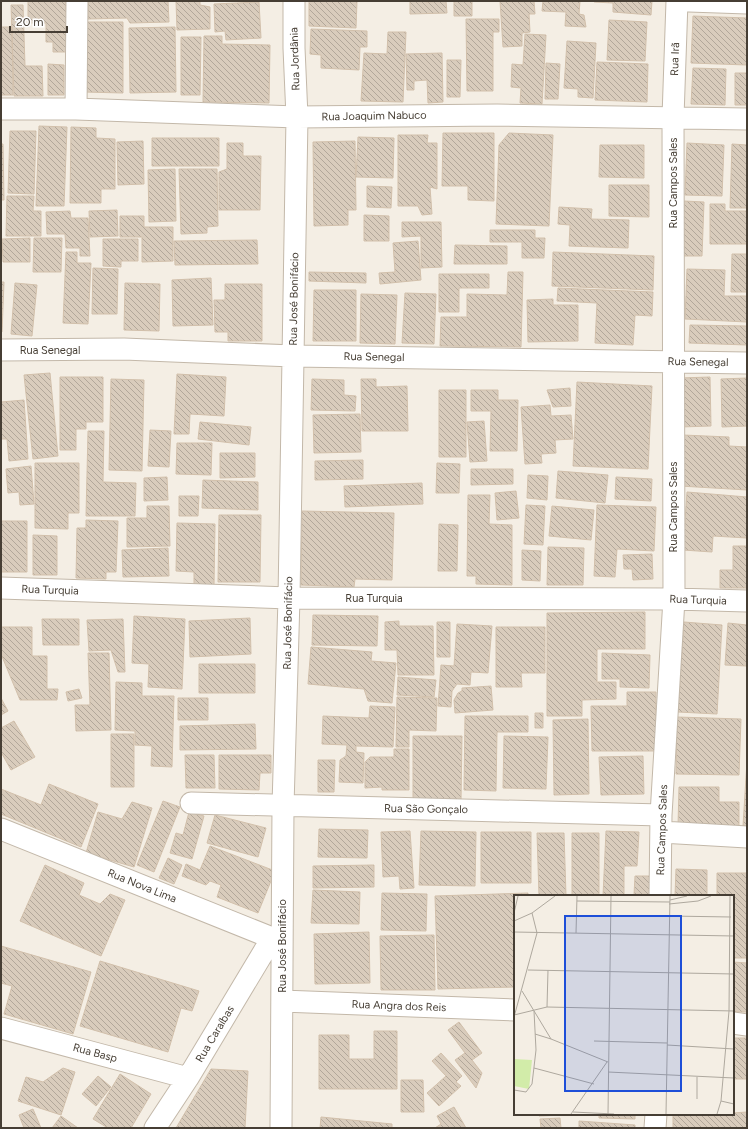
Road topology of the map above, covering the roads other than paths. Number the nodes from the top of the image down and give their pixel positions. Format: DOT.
graph roads {
  1 [pos="78,1"];
  2 [pos="294,1"];
  3 [pos="677,1"];
  4 [pos="689,1"];
  5 [pos="747,3"];
  6 [pos="1,109"];
  7 [pos="76,109"];
  8 [pos="297,117"];
  9 [pos="673,117"];
  10 [pos="747,119"];
  11 [pos="1,350"];
  12 [pos="293,356"];
  13 [pos="673,361"];
  14 [pos="747,363"];
  15 [pos="1,588"];
  16 [pos="289,598"];
  17 [pos="674,599"];
  18 [pos="747,601"];
  19 [pos="191,803"];
  20 [pos="283,806"];
  21 [pos="661,823"];
  22 [pos="1,829"];
  23 [pos="747,837"];
  24 [pos="660,895"];
  25 [pos="277,940"];
  26 [pos="282,1001"];
  27 [pos="514,1010"];
  28 [pos="734,1023"];
  29 [pos="747,1025"];
  30 [pos="1,1028"];
  31 [pos="188,1078"];
  32 [pos="656,1115"];
  33 [pos="155,1128"];
  34 [pos="281,1128"];
  35 [pos="655,1128"];
  1 -- 7 [label="street"];
  2 -- 8 [label="street, Rua Jordânia"];
  3 -- 9 [label="street, Rua Irã"];
  4 -- 5 [label="street"];
  6 -- 7 [label="street, Rua Joaquim Nabuco"];
  7 -- 8 [label="street, Rua Joaquim Nabuco"];
  8 -- 9 [label="street, Rua Joaquim Nabuco"];
  8 -- 12 [label="street, Rua José Bonifácio"];
  9 -- 10 [label="street, Rua Joaquim Nabuco"];
  9 -- 13 [label="street, Rua Campos Sales"];
  11 -- 12 [label="street, Rua Senegal"];
  12 -- 13 [label="street, Rua Senegal"];
  12 -- 16 [label="street, Rua José Bonifácio"];
  13 -- 14 [label="street, Rua Senegal"];
  13 -- 17 [label="street, Rua Campos Sales"];
  15 -- 16 [label="street, Rua Turquia"];
  16 -- 17 [label="street, Rua Turquia"];
  16 -- 20 [label="street, Rua José Bonifácio"];
  17 -- 18 [label="street, Rua Turquia"];
  17 -- 21 [label="street, Rua Campos Sales"];
  19 -- 20 [label="street, Rua São Gonçalo"];
  20 -- 21 [label="street, Rua São Gonçalo"];
  20 -- 25 [label="street, Rua José Bonifácio"];
  21 -- 23 [label="street, Rua São Gonçalo"];
  21 -- 24 [label="street, Rua Campos Sales"];
  22 -- 25 [label="street, Rua Nova Lima"];
  25 -- 26 [label="street, Rua José Bonifácio"];
  25 -- 31 [label="street, Rua Caraíbas"];
  26 -- 27 [label="street, Rua Angra dos Reis"];
  26 -- 34 [label="street, Rua José Bonifácio"];
  28 -- 29 [label="street"];
  30 -- 31 [label="street, Rua Basp"];
  31 -- 33 [label="street, Rua Caraíbas"];
  32 -- 35 [label="street"];
}
